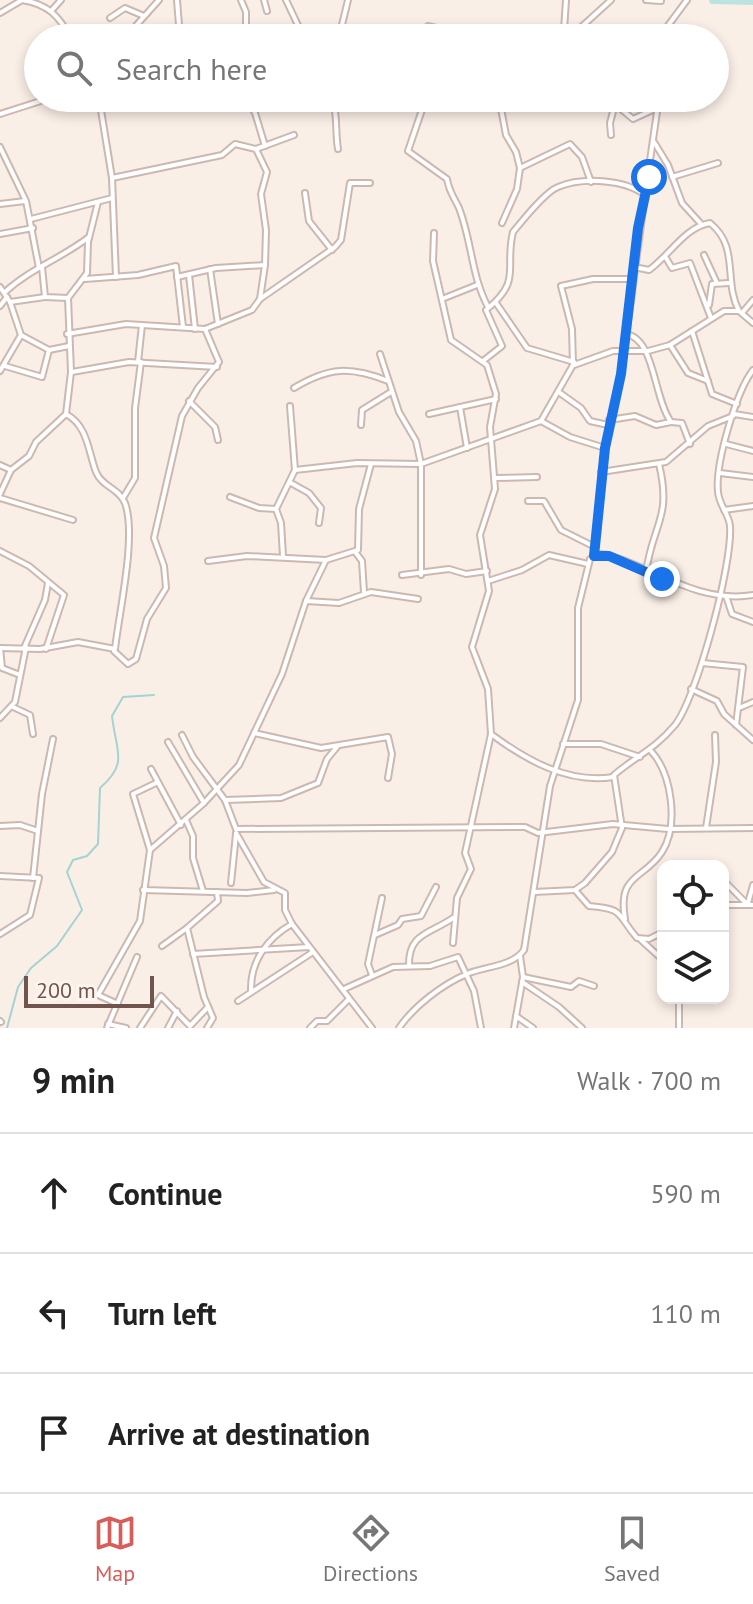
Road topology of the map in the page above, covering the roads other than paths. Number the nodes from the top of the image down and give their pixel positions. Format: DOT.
graph roads {
  1 [pos="61,0"];
  2 [pos="159,0"];
  3 [pos="177,0"];
  4 [pos="241,0"];
  5 [pos="264,0"];
  6 [pos="286,0"];
  7 [pos="348,0"];
  8 [pos="566,0"];
  9 [pos="611,0"];
  10 [pos="646,0"];
  11 [pos="687,0"];
  12 [pos="16,1"];
  13 [pos="661,1"];
  14 [pos="52,10"];
  15 [pos="267,11"];
  16 [pos="0,13"];
  17 [pos="144,16"];
  18 [pos="110,18"];
  19 [pos="62,24"];
  20 [pos="137,24"];
  21 [pos="179,24"];
  22 [pos="246,24"];
  23 [pos="297,24"];
  24 [pos="342,24"];
  25 [pos="564,24"];
  26 [pos="584,24"];
  27 [pos="672,24"];
  28 [pos="24,106"];
  29 [pos="101,112"];
  30 [pos="254,112"];
  31 [pos="336,112"];
  32 [pos="421,112"];
  33 [pos="502,112"];
  34 [pos="612,112"];
  35 [pos="625,112"];
  36 [pos="648,112"];
  37 [pos="657,112"];
  38 [pos="0,114"];
  39 [pos="294,135"];
  40 [pos="611,135"];
  41 [pos="654,142"];
  42 [pos="265,146"];
  43 [pos="0,147"];
  44 [pos="256,149"];
  45 [pos="338,149"];
  46 [pos="718,163"];
  47 [pos="520,168"];
  48 [pos="672,177"];
  49 [pos="112,178"];
  50 [pos="591,182"];
  51 [pos="370,183"];
  52 [pos="305,193"];
  53 [pos="645,195"];
  54 [pos="112,198"];
  55 [pos="26,201"];
  56 [pos="98,202"];
  57 [pos="0,204"];
  58 [pos="31,219"];
  59 [pos="502,223"];
  60 [pos="702,225"];
  61 [pos="33,228"];
  62 [pos="434,233"];
  63 [pos="0,234"];
  64 [pos="89,236"];
  65 [pos="332,250"];
  66 [pos="704,255"];
  67 [pos="665,258"];
  68 [pos="265,265"];
  69 [pos="633,267"];
  70 [pos="41,268"];
  71 [pos="210,269"];
  72 [pos="189,275"];
  73 [pos="116,277"];
  74 [pos="177,277"];
  75 [pos="85,279"];
  76 [pos="631,279"];
  77 [pos="716,281"];
  78 [pos="730,283"];
  79 [pos="477,285"];
  80 [pos="0,287"];
  81 [pos="7,297"];
  82 [pos="45,297"];
  83 [pos="68,298"];
  84 [pos="260,299"];
  85 [pos="442,299"];
  86 [pos="753,300"];
  87 [pos="496,303"];
  88 [pos="0,306"];
  89 [pos="489,307"];
  90 [pos="708,307"];
  91 [pos="741,312"];
  92 [pos="711,318"];
  93 [pos="753,323"];
  94 [pos="142,324"];
  95 [pos="218,324"];
  96 [pos="183,328"];
  97 [pos="195,329"];
  98 [pos="205,329"];
  99 [pos="692,331"];
  100 [pos="67,334"];
  101 [pos="625,334"];
  102 [pos="21,335"];
  103 [pos="670,345"];
  104 [pos="69,346"];
  105 [pos="49,350"];
  106 [pos="623,350"];
  107 [pos="648,351"];
  108 [pos="380,354"];
  109 [pos="483,361"];
  110 [pos="140,362"];
  111 [pos="574,363"];
  112 [pos="5,366"];
  113 [pos="217,367"];
  114 [pos="753,370"];
  115 [pos="0,371"];
  116 [pos="71,372"];
  117 [pos="388,381"];
  118 [pos="708,381"];
  119 [pos="294,388"];
  120 [pos="391,392"];
  121 [pos="560,393"];
  122 [pos="496,399"];
  123 [pos="189,401"];
  124 [pos="737,404"];
  125 [pos="290,406"];
  126 [pos="460,406"];
  127 [pos="66,414"];
  128 [pos="429,414"];
  129 [pos="734,415"];
  130 [pos="753,417"];
  131 [pos="541,421"];
  132 [pos="671,422"];
  133 [pos="609,423"];
  134 [pos="361,425"];
  135 [pos="218,440"];
  136 [pos="492,440"];
  137 [pos="690,444"];
  138 [pos="726,444"];
  139 [pos="467,448"];
  140 [pos="605,448"];
  141 [pos="753,451"];
  142 [pos="371,464"];
  143 [pos="421,464"];
  144 [pos="659,464"];
  145 [pos="0,465"];
  146 [pos="11,470"];
  147 [pos="295,470"];
  148 [pos="601,472"];
  149 [pos="720,473"];
  150 [pos="537,477"];
  151 [pos="753,477"];
  152 [pos="495,478"];
  153 [pos="291,483"];
  154 [pos="0,496"];
  155 [pos="230,497"];
  156 [pos="123,498"];
  157 [pos="528,501"];
  158 [pos="753,506"];
  159 [pos="276,509"];
  160 [pos="724,510"];
  161 [pos="73,520"];
  162 [pos="319,523"];
  163 [pos="593,546"];
  164 [pos="0,551"];
  165 [pos="356,553"];
  166 [pos="283,556"];
  167 [pos="594,556"];
  168 [pos="326,560"];
  169 [pos="208,561"];
  170 [pos="588,564"];
  171 [pos="487,571"];
  172 [pos="646,572"];
  173 [pos="402,575"];
  174 [pos="421,575"];
  175 [pos="488,581"];
  176 [pos="48,583"];
  177 [pos="364,592"];
  178 [pos="724,595"];
  179 [pos="753,595"];
  180 [pos="418,599"];
  181 [pos="306,601"];
  182 [pos="753,622"];
  183 [pos="0,648"];
  184 [pos="25,648"];
  185 [pos="46,649"];
  186 [pos="114,651"];
  187 [pos="702,663"];
  188 [pos="20,675"];
  189 [pos="691,689"];
  190 [pos="753,702"];
  191 [pos="13,707"];
  192 [pos="739,708"];
  193 [pos="0,718"];
  194 [pos="736,725"];
  195 [pos="254,733"];
  196 [pos="33,734"];
  197 [pos="491,734"];
  198 [pos="182,735"];
  199 [pos="715,735"];
  200 [pos="53,739"];
  201 [pos="753,740"];
  202 [pos="168,742"];
  203 [pos="563,744"];
  204 [pos="338,747"];
  205 [pos="651,751"];
  206 [pos="640,757"];
  207 [pos="151,769"];
  208 [pos="554,771"];
  209 [pos="614,777"];
  210 [pos="388,778"];
  211 [pos="156,783"];
  212 [pos="216,791"];
  213 [pos="225,800"];
  214 [pos="204,803"];
  215 [pos="186,819"];
  216 [pos="622,824"];
  217 [pos="181,825"];
  218 [pos="0,826"];
  219 [pos="706,828"];
  220 [pos="753,828"];
  221 [pos="668,829"];
  222 [pos="470,830"];
  223 [pos="38,831"];
  224 [pos="236,831"];
  225 [pos="543,831"];
  226 [pos="150,850"];
  227 [pos="0,876"];
  228 [pos="33,878"];
  229 [pos="231,883"];
  230 [pos="729,885"];
  231 [pos="753,885"];
  232 [pos="436,887"];
  233 [pos="276,889"];
  234 [pos="143,890"];
  235 [pos="575,890"];
  236 [pos="203,891"];
  237 [pos="217,892"];
  238 [pos="534,892"];
  239 [pos="382,898"];
  240 [pos="750,903"];
  241 [pos="729,905"];
  242 [pos="453,918"];
  243 [pos="625,919"];
  244 [pos="292,924"];
  245 [pos="187,928"];
  246 [pos="0,934"];
  247 [pos="657,934"];
  248 [pos="375,935"];
  249 [pos="641,940"];
  250 [pos="453,943"];
  251 [pos="162,946"];
  252 [pos="262,950"];
  253 [pos="311,950"];
  254 [pos="193,954"];
  255 [pos="657,955"];
  256 [pos="520,956"];
  257 [pos="137,957"];
  258 [pos="409,966"];
  259 [pos="372,975"];
  260 [pos="464,975"];
  261 [pos="522,979"];
  262 [pos="594,986"];
  263 [pos="344,989"];
  264 [pos="251,991"];
  265 [pos="349,999"];
  266 [pos="238,1001"];
  267 [pos="118,1004"];
  268 [pos="679,1004"];
  269 [pos="208,1007"];
  270 [pos="177,1011"];
  271 [pos="516,1016"];
  272 [pos="108,1026"];
  273 [pos="126,1028"];
  274 [pos="140,1028"];
  275 [pos="168,1028"];
  276 [pos="207,1028"];
  277 [pos="310,1028"];
  278 [pos="372,1028"];
  279 [pos="399,1028"];
  280 [pos="481,1028"];
  281 [pos="514,1028"];
  282 [pos="533,1028"];
  283 [pos="582,1028"];
  284 [pos="679,1028"];
  1 -- 14 [label="street"];
  2 -- 17 [label="street"];
  3 -- 21 [label="street"];
  4 -- 22 [label="street"];
  5 -- 15 [label="street"];
  6 -- 23 [label="street"];
  7 -- 24 [label="street"];
  8 -- 25 [label="street"];
  9 -- 26 [label="street"];
  10 -- 13 [label="street"];
  11 -- 27 [label="street"];
  12 -- 14 [label="street"];
  12 -- 16 [label="street"];
  14 -- 19 [label="street"];
  17 -- 18 [label="street"];
  17 -- 20 [label="street"];
  28 -- 38 [label="street"];
  29 -- 49 [label="street"];
  30 -- 42 [label="street"];
  31 -- 45 [label="street"];
  32 -- 79 [label="street"];
  33 -- 47 [label="street"];
  34 -- 40 [label="street"];
  35 -- 36 [label="street"];
  37 -- 41 [label="street"];
  39 -- 42 [label="street"];
  41 -- 48 [label="street"];
  41 -- 53 [label="street"];
  42 -- 44 [label="street"];
  43 -- 55 [label="street"];
  44 -- 49 [label="street"];
  44 -- 68 [label="street"];
  46 -- 48 [label="street"];
  47 -- 50 [label="street"];
  47 -- 59 [label="street"];
  48 -- 60 [label="street"];
  49 -- 54 [label="street"];
  50 -- 53 [label="street"];
  50 -- 87 [label="street"];
  51 -- 65 [label="street"];
  52 -- 65 [label="street"];
  53 -- 69 [label="street"];
  54 -- 56 [label="street"];
  54 -- 73 [label="street"];
  55 -- 57 [label="street"];
  55 -- 58 [label="street"];
  56 -- 58 [label="street"];
  56 -- 64 [label="street"];
  58 -- 61 [label="street"];
  60 -- 67 [label="street"];
  60 -- 78 [label="street"];
  61 -- 63 [label="street"];
  61 -- 70 [label="street"];
  62 -- 85 [label="street"];
  64 -- 70 [label="street"];
  64 -- 75 [label="street"];
  65 -- 84 [label="street"];
  66 -- 77 [label="street"];
  67 -- 69 [label="street"];
  67 -- 90 [label="street"];
  68 -- 71 [label="street"];
  68 -- 84 [label="street"];
  69 -- 76 [label="street"];
  70 -- 81 [label="street"];
  70 -- 82 [label="street"];
  71 -- 72 [label="street"];
  71 -- 95 [label="street"];
  72 -- 74 [label="street"];
  72 -- 97 [label="street"];
  73 -- 74 [label="street"];
  73 -- 75 [label="street"];
  74 -- 96 [label="street"];
  75 -- 83 [label="street"];
  76 -- 101 [label="street"];
  76 -- 111 [label="street"];
  77 -- 78 [label="street"];
  77 -- 90 [label="street"];
  78 -- 91 [label="street"];
  79 -- 85 [label="street"];
  79 -- 89 [label="street"];
  80 -- 81 [label="street"];
  81 -- 82 [label="street"];
  81 -- 88 [label="street"];
  81 -- 102 [label="street"];
  82 -- 83 [label="street"];
  83 -- 100 [label="street"];
  84 -- 95 [label="street"];
  85 -- 109 [label="street"];
  86 -- 91 [label="street"];
  87 -- 89 [label="street"];
  87 -- 111 [label="street"];
  89 -- 109 [label="street"];
  90 -- 92 [label="street"];
  91 -- 92 [label="street"];
  91 -- 93 [label="street"];
  92 -- 99 [label="street"];
  94 -- 96 [label="street"];
  94 -- 100 [label="street"];
  94 -- 110 [label="street"];
  95 -- 98 [label="street"];
  96 -- 97 [label="street"];
  97 -- 98 [label="street"];
  98 -- 113 [label="street"];
  99 -- 103 [label="street"];
  99 -- 118 [label="street"];
  100 -- 104 [label="street"];
  101 -- 106 [label="street"];
  101 -- 107 [label="street"];
  102 -- 105 [label="street"];
  102 -- 112 [label="street"];
  103 -- 107 [label="street"];
  103 -- 118 [label="street"];
  104 -- 105 [label="street"];
  104 -- 116 [label="street"];
  105 -- 112 [label="street"];
  106 -- 107 [label="street"];
  106 -- 111 [label="street"];
  106 -- 133 [label="street"];
  107 -- 132 [label="street"];
  108 -- 117 [label="street"];
  109 -- 122 [label="street"];
  110 -- 113 [label="street"];
  110 -- 116 [label="street"];
  110 -- 156 [label="street"];
  111 -- 121 [label="street"];
  112 -- 115 [label="street"];
  113 -- 123 [label="street"];
  114 -- 124 [label="street"];
  116 -- 127 [label="street"];
  117 -- 119 [label="street"];
  117 -- 120 [label="street"];
  118 -- 124 [label="street"];
  120 -- 134 [label="street"];
  120 -- 143 [label="street"];
  121 -- 131 [label="street"];
  121 -- 133 [label="street"];
  122 -- 126 [label="street"];
  122 -- 136 [label="street"];
  123 -- 135 [label="street"];
  123 -- 186 [label="street"];
  124 -- 129 [label="street"];
  125 -- 147 [label="street"];
  126 -- 128 [label="street"];
  126 -- 139 [label="street"];
  127 -- 146 [label="street"];
  127 -- 156 [label="street"];
  129 -- 130 [label="street"];
  129 -- 137 [label="street"];
  129 -- 138 [label="street"];
  131 -- 136 [label="street"];
  131 -- 140 [label="street"];
  132 -- 133 [label="street"];
  132 -- 137 [label="street"];
  133 -- 140 [label="street"];
  136 -- 139 [label="street"];
  136 -- 152 [label="street"];
  137 -- 144 [label="street"];
  138 -- 141 [label="street"];
  138 -- 149 [label="street"];
  139 -- 143 [label="street"];
  140 -- 148 [label="street"];
  142 -- 143 [label="street"];
  142 -- 147 [label="street"];
  142 -- 165 [label="street"];
  143 -- 174 [label="street"];
  144 -- 148 [label="street"];
  144 -- 172 [label="street"];
  145 -- 146 [label="street"];
  146 -- 154 [label="street"];
  147 -- 153 [label="street"];
  148 -- 163 [label="street"];
  149 -- 151 [label="street"];
  149 -- 160 [label="street"];
  150 -- 152 [label="street"];
  152 -- 171 [label="street"];
  153 -- 159 [label="street"];
  153 -- 162 [label="street"];
  154 -- 161 [label="street"];
  155 -- 159 [label="street"];
  156 -- 186 [label="street"];
  157 -- 163 [label="street"];
  158 -- 160 [label="street"];
  159 -- 166 [label="street"];
  160 -- 178 [label="street"];
  163 -- 167 [label="street"];
  164 -- 176 [label="street"];
  165 -- 168 [label="street"];
  165 -- 177 [label="street"];
  166 -- 168 [label="street"];
  166 -- 169 [label="street"];
  167 -- 170 [label="street"];
  167 -- 172 [label="street"];
  168 -- 181 [label="street"];
  170 -- 175 [label="street"];
  170 -- 203 [label="street"];
  171 -- 174 [label="street"];
  171 -- 175 [label="street"];
  172 -- 178 [label="street"];
  173 -- 174 [label="street"];
  175 -- 197 [label="street"];
  176 -- 184 [label="street"];
  176 -- 185 [label="street"];
  177 -- 180 [label="street"];
  177 -- 181 [label="street"];
  178 -- 179 [label="street"];
  178 -- 182 [label="street"];
  178 -- 187 [label="street"];
  181 -- 195 [label="street"];
  183 -- 184 [label="street"];
  183 -- 188 [label="street"];
  184 -- 185 [label="street"];
  184 -- 188 [label="street"];
  185 -- 186 [label="street"];
  187 -- 189 [label="street"];
  187 -- 192 [label="street"];
  188 -- 191 [label="street"];
  189 -- 194 [label="street"];
  189 -- 205 [label="street"];
  190 -- 192 [label="street"];
  191 -- 193 [label="street"];
  191 -- 196 [label="street"];
  192 -- 194 [label="street"];
  194 -- 201 [label="street"];
  195 -- 204 [label="street"];
  195 -- 212 [label="street"];
  197 -- 208 [label="street"];
  197 -- 222 [label="street"];
  198 -- 212 [label="street"];
  199 -- 219 [label="street"];
  200 -- 223 [label="street"];
  202 -- 214 [label="street"];
  203 -- 206 [label="street"];
  203 -- 208 [label="street"];
  204 -- 210 [label="street"];
  204 -- 213 [label="street"];
  205 -- 206 [label="street"];
  205 -- 221 [label="street"];
  206 -- 209 [label="street"];
  207 -- 211 [label="street"];
  208 -- 209 [label="street"];
  208 -- 225 [label="street"];
  209 -- 216 [label="street"];
  211 -- 217 [label="street"];
  211 -- 226 [label="street"];
  212 -- 213 [label="street"];
  212 -- 214 [label="street"];
  213 -- 224 [label="street"];
  214 -- 215 [label="street"];
  215 -- 217 [label="street"];
  215 -- 236 [label="street"];
  216 -- 221 [label="street"];
  216 -- 225 [label="street"];
  216 -- 235 [label="street"];
  217 -- 226 [label="street"];
  218 -- 223 [label="street"];
  219 -- 220 [label="street"];
  219 -- 221 [label="street"];
  221 -- 243 [label="street"];
  222 -- 224 [label="street"];
  222 -- 225 [label="street"];
  222 -- 242 [label="street"];
  223 -- 228 [label="street"];
  224 -- 229 [label="street"];
  224 -- 233 [label="street"];
  225 -- 238 [label="street"];
  226 -- 234 [label="street"];
  227 -- 228 [label="street"];
  228 -- 246 [label="street"];
  230 -- 240 [label="street"];
  231 -- 240 [label="street"];
  232 -- 248 [label="street"];
  233 -- 237 [label="street"];
  233 -- 244 [label="street"];
  234 -- 236 [label="street"];
  234 -- 267 [label="street"];
  235 -- 238 [label="street"];
  235 -- 243 [label="street"];
  236 -- 237 [label="street"];
  237 -- 245 [label="street"];
  238 -- 256 [label="street"];
  239 -- 248 [label="street"];
  240 -- 241 [label="street"];
  242 -- 250 [label="street"];
  242 -- 258 [label="street"];
  243 -- 249 [label="street"];
  244 -- 252 [label="street"];
  244 -- 253 [label="street"];
  245 -- 251 [label="street"];
  245 -- 254 [label="street"];
  247 -- 249 [label="street"];
  248 -- 259 [label="street"];
  249 -- 255 [label="street"];
  252 -- 253 [label="street"];
  252 -- 254 [label="street"];
  252 -- 264 [label="street"];
  253 -- 263 [label="street"];
  253 -- 264 [label="street"];
  254 -- 269 [label="street"];
  256 -- 260 [label="street"];
  256 -- 261 [label="street"];
  257 -- 267 [label="street"];
  258 -- 259 [label="street"];
  258 -- 260 [label="street"];
  259 -- 263 [label="street"];
  260 -- 279 [label="street"];
  260 -- 280 [label="street"];
  261 -- 262 [label="street"];
  261 -- 271 [label="street"];
  261 -- 283 [label="street"];
  263 -- 265 [label="street"];
  264 -- 266 [label="street"];
  265 -- 277 [label="street"];
  265 -- 278 [label="street"];
  267 -- 272 [label="street"];
  268 -- 284 [label="street"];
  269 -- 270 [label="street"];
  269 -- 276 [label="street"];
  270 -- 274 [label="street"];
  270 -- 275 [label="street"];
  271 -- 281 [label="street"];
  271 -- 282 [label="street"];
  272 -- 273 [label="street"];
}
